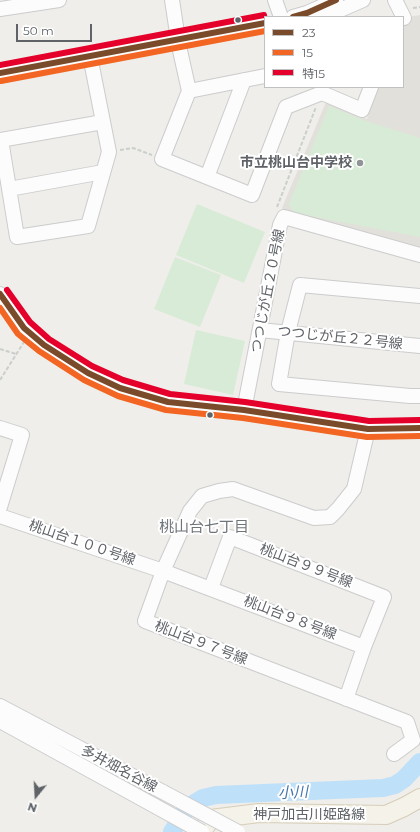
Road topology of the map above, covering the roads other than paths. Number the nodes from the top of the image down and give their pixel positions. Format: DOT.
graph roads {
  1 [pos="59,0"];
  2 [pos="172,0"];
  3 [pos="275,0"];
  4 [pos="336,0"];
  5 [pos="363,0"];
  6 [pos="395,0"];
  7 [pos="0,9"];
  8 [pos="281,16"];
  9 [pos="297,16"];
  10 [pos="326,16"];
  11 [pos="403,16"];
  12 [pos="264,23"];
  13 [pos="264,33"];
  14 [pos="178,43"];
  15 [pos="91,60"];
  16 [pos="0,73"];
  17 [pos="264,76"];
  18 [pos="244,80"];
  19 [pos="0,82"];
  20 [pos="371,88"];
  21 [pos="189,91"];
  22 [pos="103,122"];
  23 [pos="1,140"];
  24 [pos="103,172"];
  25 [pos="207,177"];
  26 [pos="9,189"];
  27 [pos="420,255"];
  28 [pos="0,294"];
  29 [pos="420,296"];
  30 [pos="260,330"];
  31 [pos="288,332"];
  32 [pos="420,346"];
  33 [pos="420,396"];
  34 [pos="244,410"];
  35 [pos="0,428"];
  36 [pos="420,428"];
  37 [pos="368,429"];
  38 [pos="5,472"];
  39 [pos="0,507"];
  40 [pos="0,516"];
  41 [pos="164,571"];
  42 [pos="210,588"];
  43 [pos="364,647"];
  44 [pos="346,699"];
  45 [pos="2,717"];
  46 [pos="394,754"];
  47 [pos="420,798"];
  48 [pos="202,832"];
  49 [pos="238,832"];
  1 -- 7 [label="street"];
  2 -- 14 [label="street"];
  3 -- 8 [label="street"];
  4 -- 9 [label="street"];
  5 -- 10 [label="street"];
  6 -- 11 [label="street"];
  12 -- 14 [label="street"];
  13 -- 14 [label="street"];
  14 -- 15 [label="street"];
  14 -- 21 [label="street"];
  15 -- 16 [label="street"];
  15 -- 19 [label="street"];
  15 -- 22 [label="street"];
  17 -- 18 [label="street"];
  18 -- 21 [label="street"];
  18 -- 25 [label="street"];
  20 -- 25 [label="street"];
  21 -- 25 [label="street"];
  22 -- 23 [label="street"];
  22 -- 24 [label="street"];
  23 -- 26 [label="street"];
  24 -- 26 [label="street"];
  24 -- 26 [label="street"];
  27 -- 30 [label="street, つつじが丘２０号線"];
  28 -- 34 [label="street"];
  29 -- 31 [label="street"];
  30 -- 31 [label="street, つつじが丘２２号線"];
  30 -- 34 [label="street, つつじが丘２０号線"];
  31 -- 32 [label="street, つつじが丘２２号線"];
  31 -- 33 [label="street"];
  34 -- 37 [label="street"];
  35 -- 38 [label="street"];
  36 -- 37 [label="street"];
  37 -- 41 [label="street, 桃山台９７号線"];
  38 -- 39 [label="street"];
  40 -- 41 [label="street, 桃山台１００号線"];
  41 -- 42 [label="street, 桃山台９８号線"];
  41 -- 44 [label="street, 桃山台９７号線"];
  42 -- 43 [label="street, 桃山台９８号線"];
  42 -- 43 [label="street, 桃山台９９号線"];
  43 -- 44 [label="street"];
  44 -- 46 [label="street, 桃山台９７号線"];
  45 -- 48 [label="street, 多井畑名谷線, bridge"];
  45 -- 49 [label="street, 多井畑名谷線, bridge"];
  47 -- 48 [label="main road, 神戸加古川姫路線"];
}
